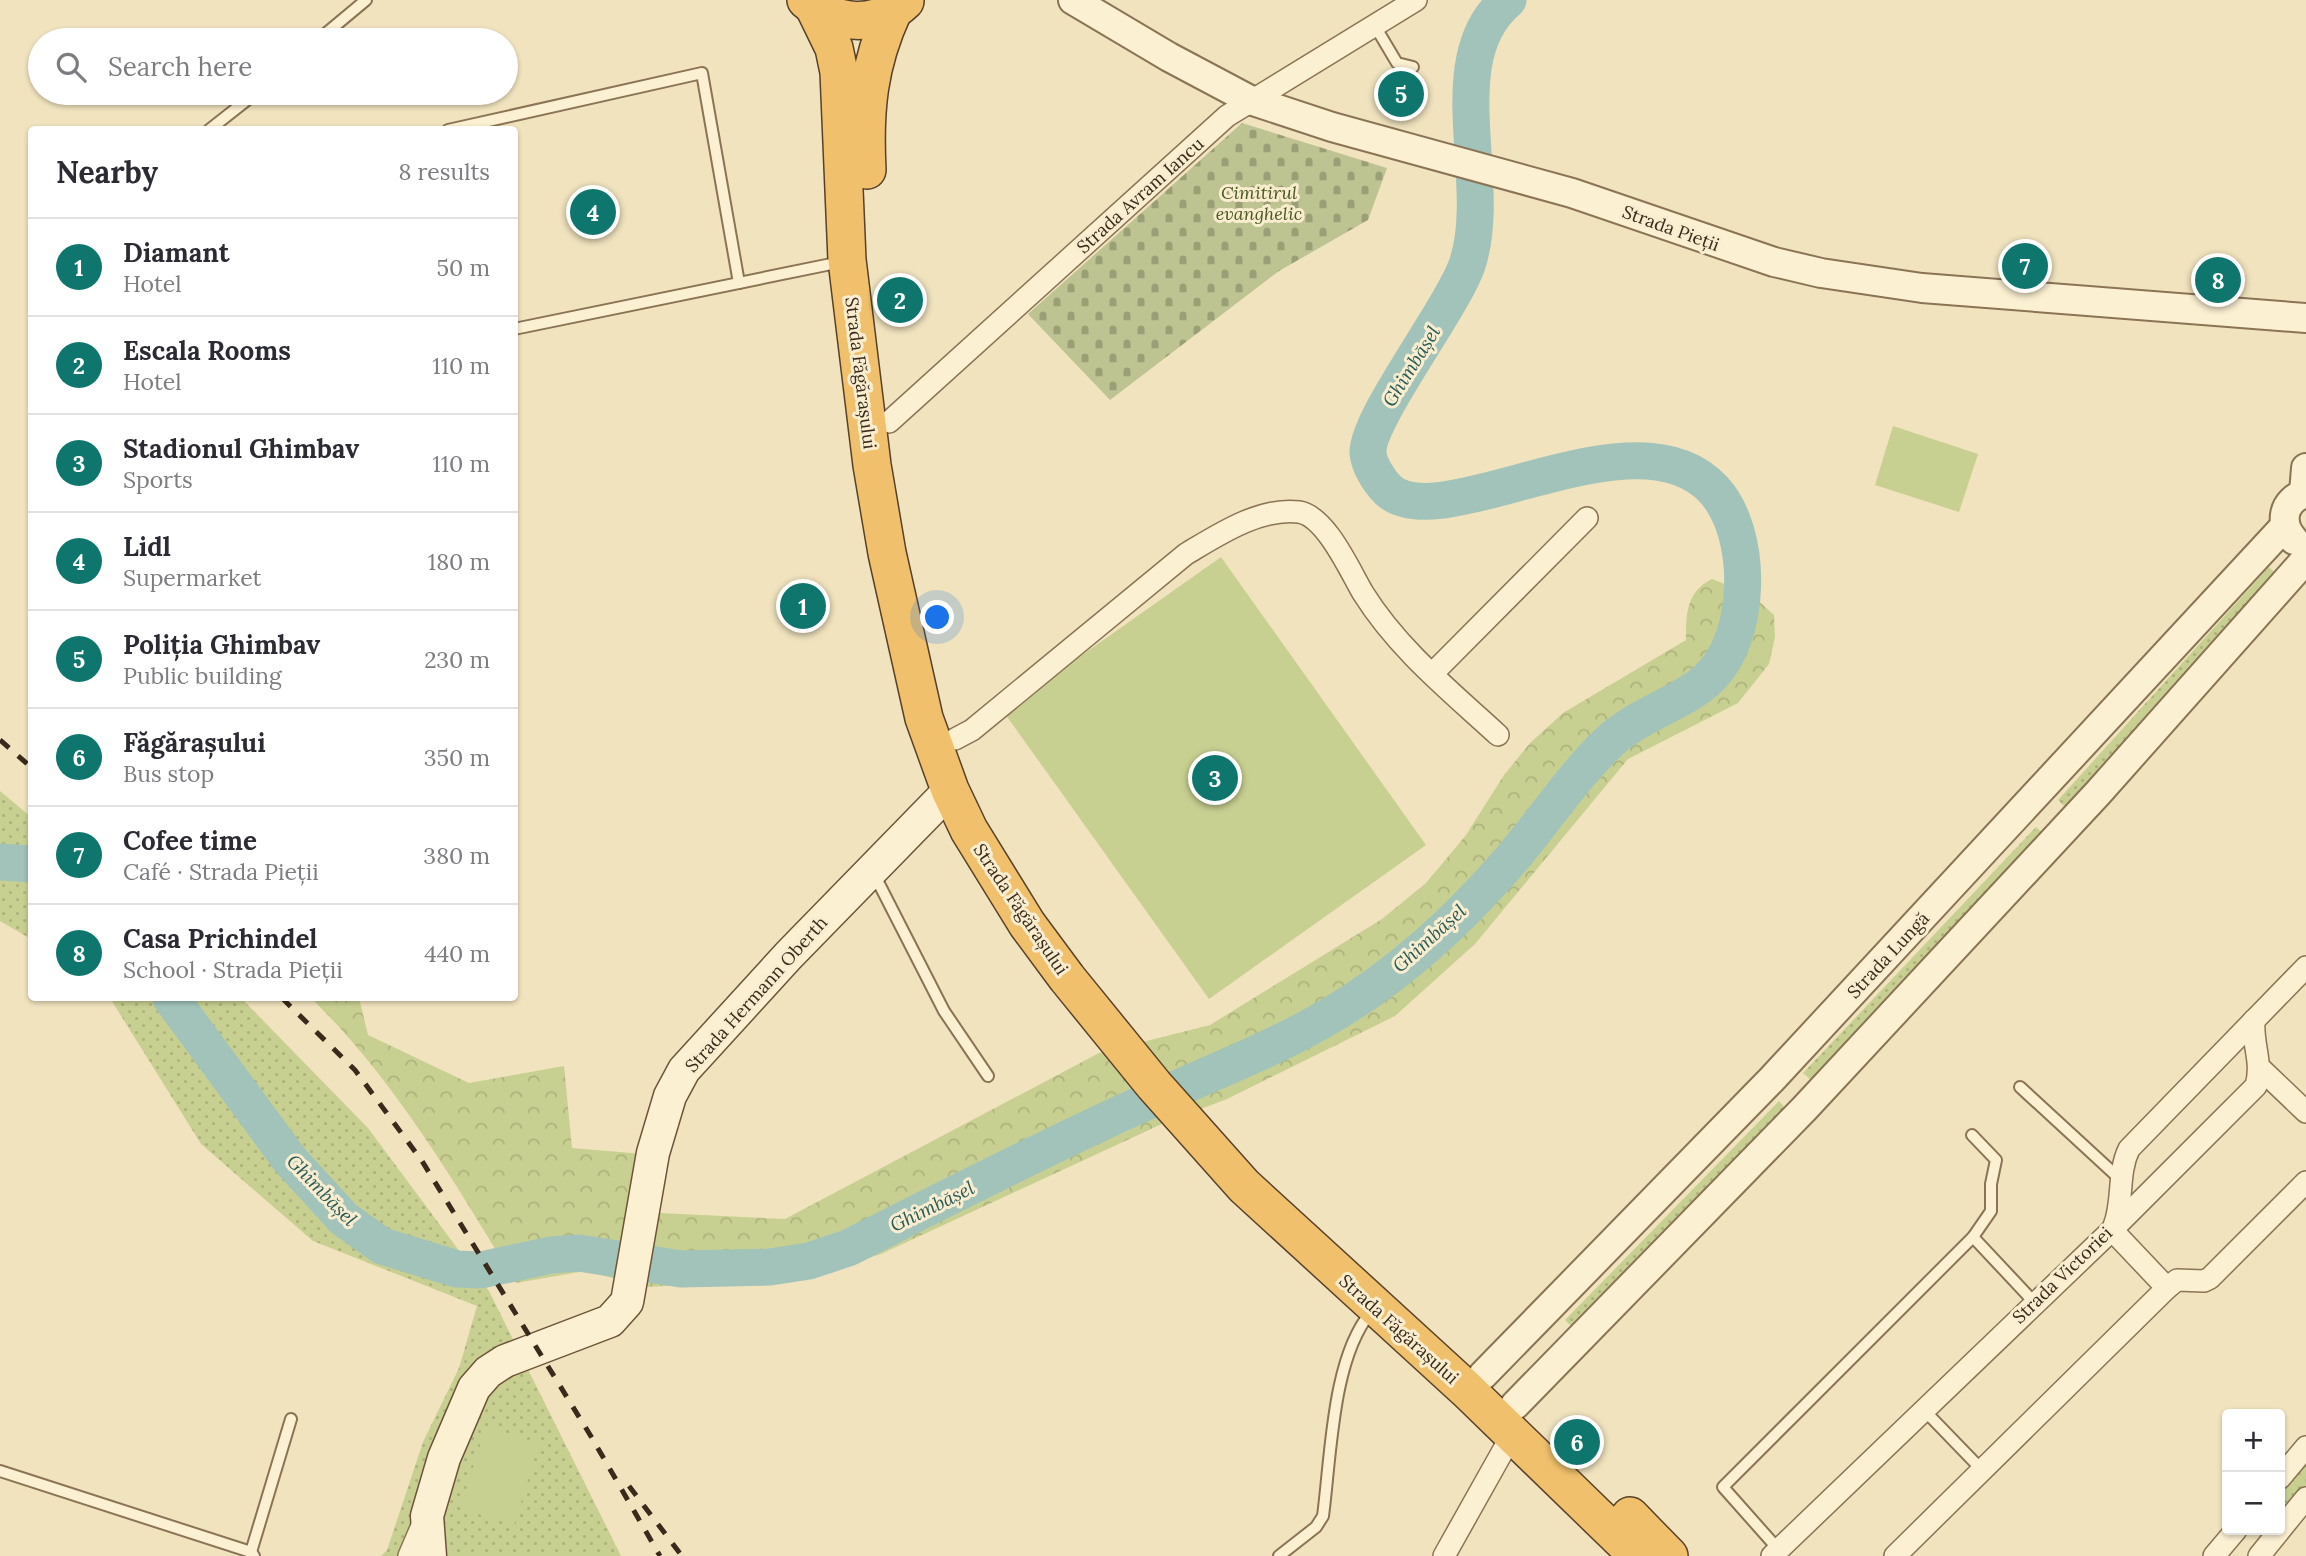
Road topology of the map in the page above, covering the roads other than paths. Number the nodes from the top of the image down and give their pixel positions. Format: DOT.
graph roads {
  1 [pos="366,0"];
  2 [pos="1073,0"];
  3 [pos="1416,0"];
  4 [pos="810,4"];
  5 [pos="899,5"];
  6 [pos="1375,26"];
  7 [pos="332,28"];
  8 [pos="1413,67"];
  9 [pos="1250,100"];
  10 [pos="244,105"];
  11 [pos="224,125"];
  12 [pos="466,126"];
  13 [pos="848,260"];
  14 [pos="739,282"];
  15 [pos="2306,318"];
  16 [pos="518,328"];
  17 [pos="889,422"];
  18 [pos="2305,485"];
  19 [pos="1587,518"];
  20 [pos="2285,526"];
  21 [pos="2306,545"];
  22 [pos="2306,559"];
  23 [pos="1432,674"];
  24 [pos="1497,735"];
  25 [pos="956,739"];
  26 [pos="950,790"];
  27 [pos="2030,804"];
  28 [pos="2061,832"];
  29 [pos="871,869"];
  30 [pos="2306,967"];
  31 [pos="2254,1020"];
  32 [pos="1121,1029"];
  33 [pos="2261,1069"];
  34 [pos="988,1076"];
  35 [pos="1772,1079"];
  36 [pos="2020,1087"];
  37 [pos="1804,1109"];
  38 [pos="2306,1112"];
  39 [pos="1972,1135"];
  40 [pos="1215,1137"];
  41 [pos="2120,1179"];
  42 [pos="2306,1182"];
  43 [pos="2112,1230"];
  44 [pos="1973,1237"];
  45 [pos="2167,1288"];
  46 [pos="2034,1302"];
  47 [pos="1375,1307"];
  48 [pos="1483,1375"];
  49 [pos="1923,1409"];
  50 [pos="291,1419"];
  51 [pos="1514,1419"];
  52 [pos="2306,1447"];
  53 [pos="1982,1470"];
  54 [pos="0,1471"];
  55 [pos="2285,1472"];
  56 [pos="2306,1498"];
  57 [pos="427,1516"];
  58 [pos="2232,1535"];
  59 [pos="1775,1553"];
  60 [pos="252,1554"];
  61 [pos="409,1556"];
  62 [pos="430,1556"];
  63 [pos="1279,1556"];
  64 [pos="1444,1556"];
  65 [pos="1639,1556"];
  66 [pos="1669,1556"];
  67 [pos="1895,1556"];
  68 [pos="2214,1556"];
  69 [pos="2259,1556"];
  1 -- 7 [label="lane"];
  2 -- 9 [label="street, Strada Pieții"];
  3 -- 6 [label="street, Strada Avram Iancu"];
  4 -- 5 [label="highway, Strada Făgărașului"];
  4 -- 13 [label="highway, Strada Făgărașului"];
  5 -- 17 [label="highway, Strada Făgărașului"];
  6 -- 8 [label="lane"];
  6 -- 9 [label="street, Strada Avram Iancu"];
  9 -- 15 [label="street, Strada Pieții"];
  9 -- 17 [label="street, Strada Avram Iancu"];
  10 -- 11 [label="lane"];
  12 -- 14 [label="lane"];
  13 -- 14 [label="lane"];
  13 -- 26 [label="highway, Strada Făgărașului"];
  14 -- 16 [label="lane"];
  17 -- 25 [label="highway, Strada Făgărașului"];
  18 -- 20 [label="street, Strada Lungă"];
  19 -- 23 [label="street"];
  20 -- 21 [label="street"];
  20 -- 27 [label="street, Strada Lungă"];
  22 -- 28 [label="street"];
  23 -- 24 [label="street"];
  23 -- 25 [label="street"];
  25 -- 32 [label="highway, Strada Făgărașului"];
  26 -- 29 [label="main road, Strada Hermann Oberth"];
  26 -- 32 [label="highway, Strada Făgărașului"];
  27 -- 28 [label="street"];
  27 -- 35 [label="street, Strada Lungă"];
  28 -- 37 [label="street"];
  29 -- 34 [label="lane"];
  29 -- 57 [label="main road, Strada Hermann Oberth"];
  30 -- 31 [label="street, Strada Victoriei"];
  31 -- 33 [label="street"];
  31 -- 41 [label="street, Strada Victoriei"];
  32 -- 40 [label="highway, Strada Făgărașului"];
  33 -- 38 [label="street"];
  33 -- 43 [label="street"];
  35 -- 37 [label="street"];
  35 -- 48 [label="street, Strada Lungă"];
  36 -- 41 [label="lane"];
  37 -- 51 [label="street"];
  39 -- 44 [label="lane"];
  40 -- 47 [label="highway, Strada Făgărașului"];
  40 -- 48 [label="highway, Strada Făgărașului"];
  41 -- 43 [label="street, Strada Victoriei"];
  42 -- 45 [label="street"];
  43 -- 45 [label="street"];
  43 -- 46 [label="street, Strada Victoriei"];
  44 -- 46 [label="lane"];
  44 -- 59 [label="lane"];
  45 -- 53 [label="street"];
  46 -- 49 [label="street, Strada Victoriei"];
  47 -- 51 [label="highway, Strada Făgărașului"];
  47 -- 63 [label="lane"];
  48 -- 51 [label="highway, Strada Făgărașului"];
  49 -- 53 [label="lane"];
  49 -- 59 [label="street, Strada Victoriei"];
  50 -- 60 [label="lane"];
  51 -- 64 [label="street"];
  51 -- 65 [label="highway, Strada Făgărașului"];
  51 -- 66 [label="highway, Strada Făgărașului"];
  52 -- 55 [label="street"];
  53 -- 67 [label="street"];
  54 -- 60 [label="lane"];
  56 -- 69 [label="street"];
  57 -- 61 [label="street"];
  57 -- 62 [label="main road, Strada Hermann Oberth"];
  58 -- 68 [label="street"];
}
